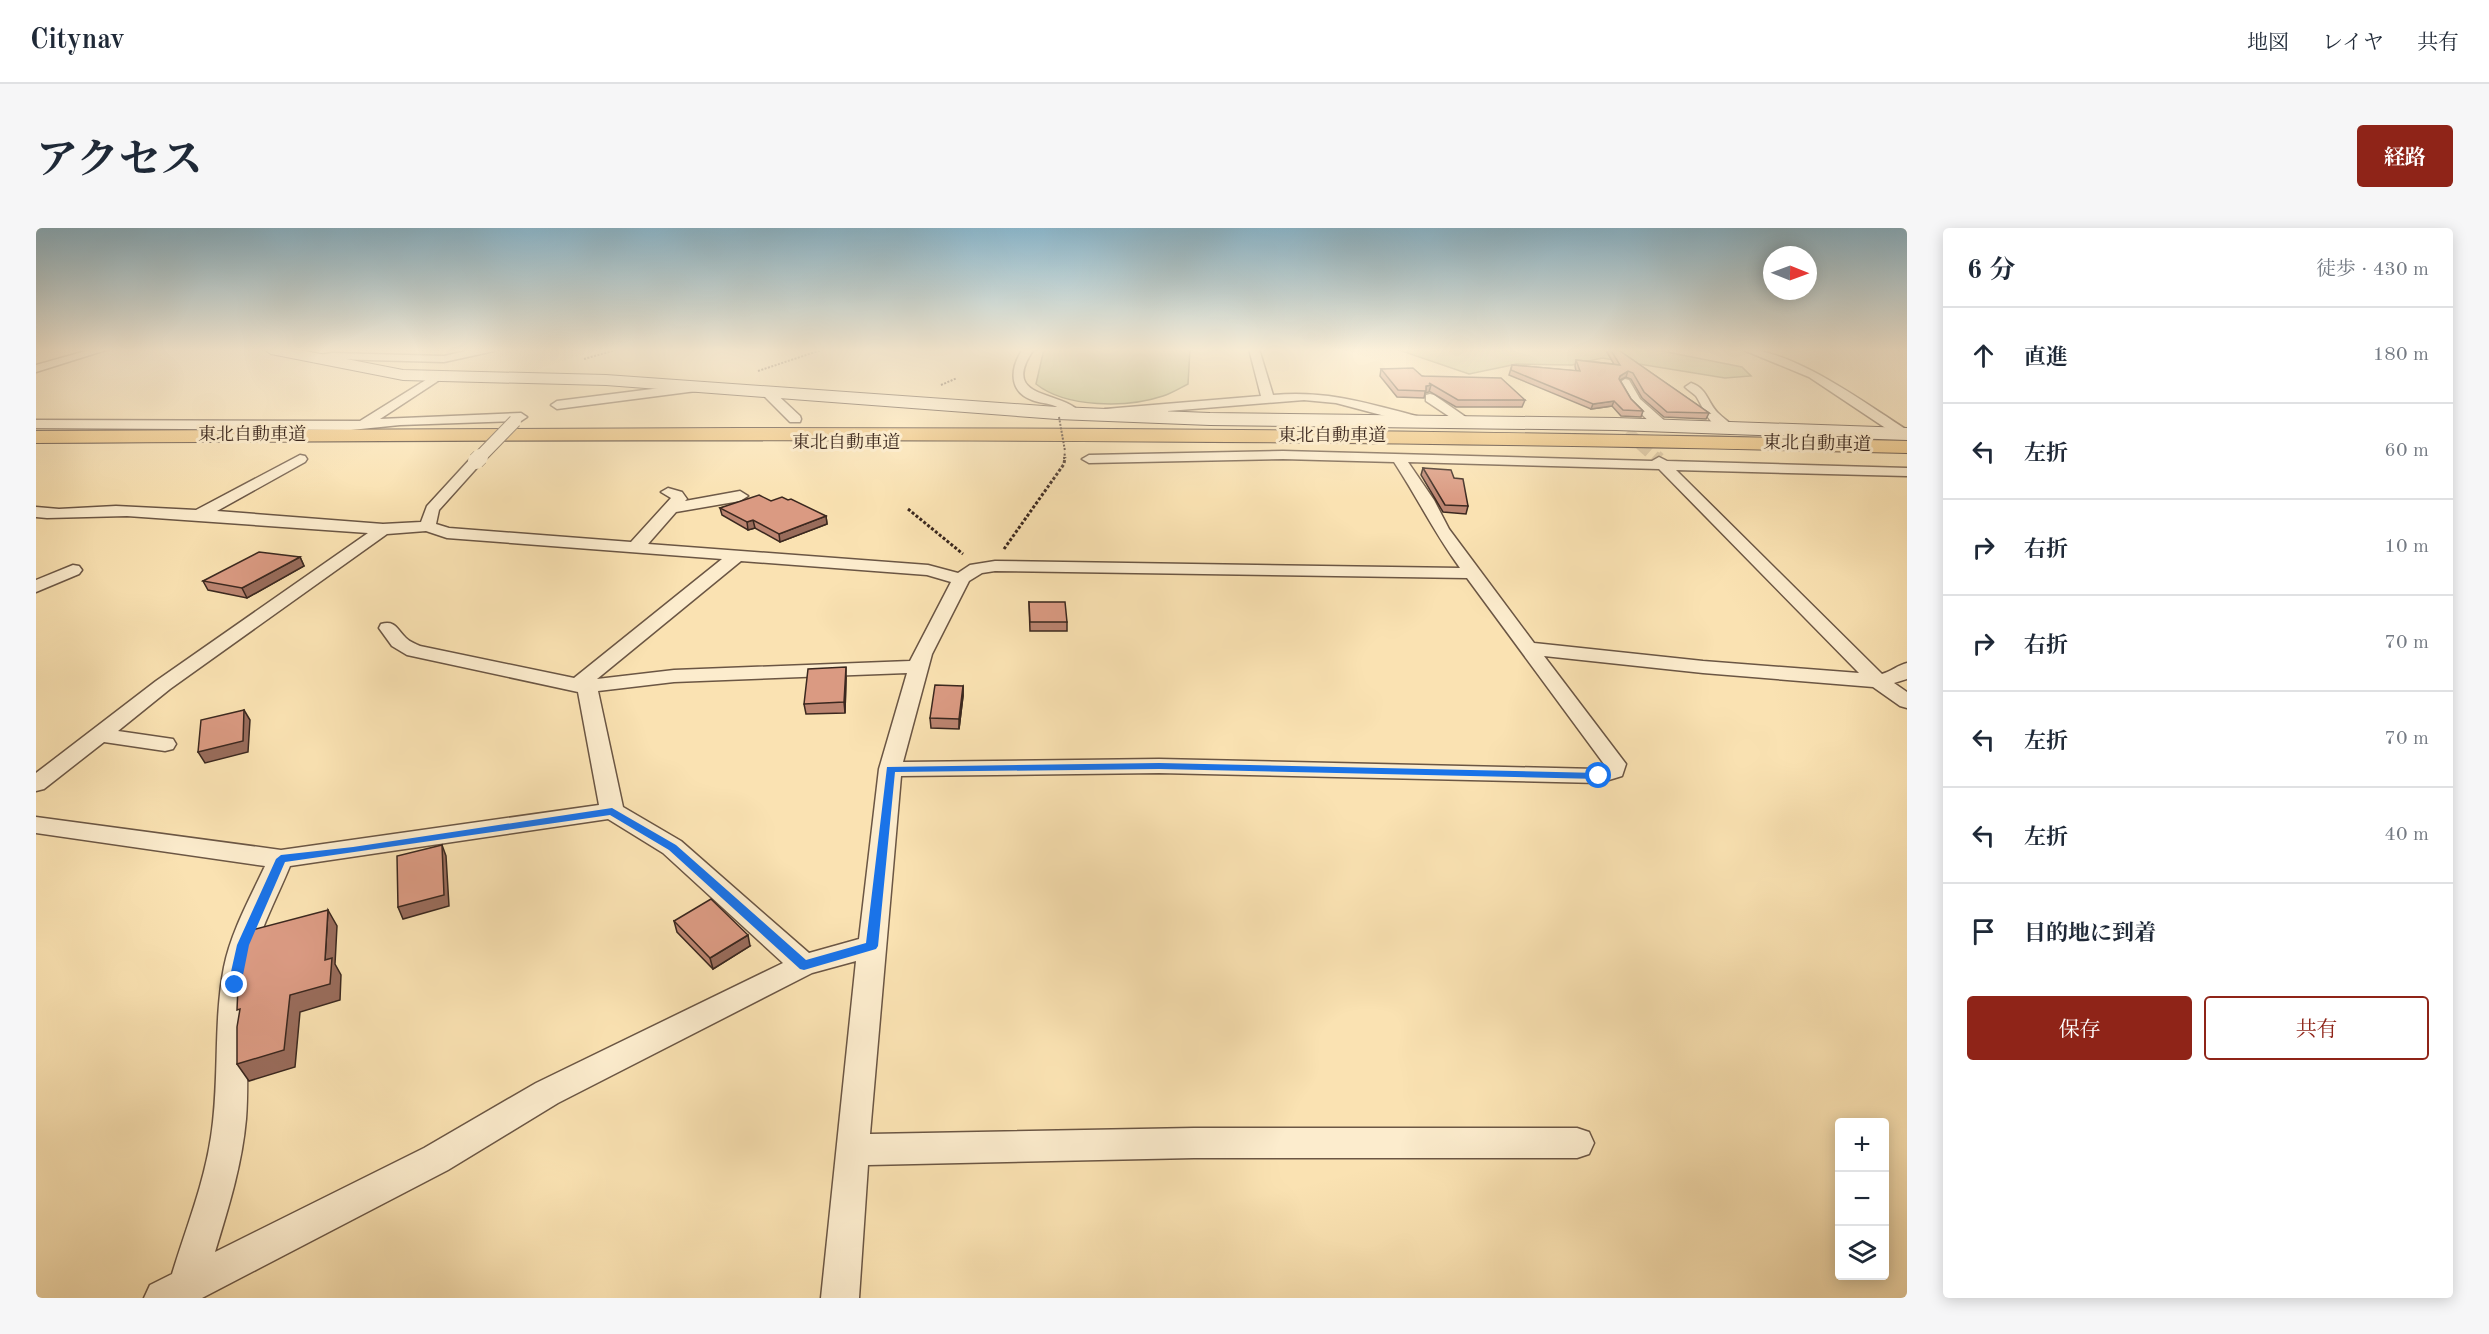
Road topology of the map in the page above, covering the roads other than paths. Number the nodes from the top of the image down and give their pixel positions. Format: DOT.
graph roads {
  1 [pos="402,399"];
  2 [pos="575,399"];
  3 [pos="612,399"];
  4 [pos="774,399"];
  5 [pos="853,399"];
  6 [pos="1041,399"];
  7 [pos="1261,399"];
  8 [pos="1335,399"];
  9 [pos="1431,399"];
  10 [pos="1634,399"];
  11 [pos="1703,399"];
  12 [pos="1846,399"];
  13 [pos="1163,412"];
  14 [pos="1074,415"];
  15 [pos="795,419"];
  16 [pos="1419,421"];
  17 [pos="1467,422"];
  18 [pos="36,424"];
  19 [pos="363,424"];
  20 [pos="1661,425"];
  21 [pos="1727,427"];
  22 [pos="36,437"];
  23 [pos="1903,441"];
  24 [pos="36,447"];
  25 [pos="1907,456"];
  26 [pos="1398,458"];
  27 [pos="300,459"];
  28 [pos="1089,459"];
  29 [pos="1662,463"];
  30 [pos="1907,472"];
  31 [pos="668,492"];
  32 [pos="740,496"];
  33 [pos="672,508"];
  34 [pos="36,512"];
  35 [pos="199,515"];
  36 [pos="428,526"];
  37 [pos="383,529"];
  38 [pos="636,547"];
  39 [pos="739,554"];
  40 [pos="73,570"];
  41 [pos="1472,573"];
  42 [pos="960,579"];
  43 [pos="36,587"];
  44 [pos="388,628"];
  45 [pos="1526,648"];
  46 [pos="918,667"];
  47 [pos="1907,669"];
  48 [pos="1878,681"];
  49 [pos="581,686"];
  50 [pos="1907,702"];
  51 [pos="99,735"];
  52 [pos="165,744"];
  53 [pos="890,769"];
  54 [pos="36,784"];
  55 [pos="612,811"];
  56 [pos="36,825"];
  57 [pos="281,859"];
  58 [pos="872,946"];
  59 [pos="804,966"];
  60 [pos="1577,1143"];
  61 [pos="853,1150"];
  62 [pos="175,1292"];
  63 [pos="840,1298"];
  1 -- 19 [label="street"];
  2 -- 3 [label="street"];
  4 -- 15 [label="street"];
  5 -- 14 [label="main road"];
  6 -- 14 [label="street"];
  7 -- 13 [label="street"];
  8 -- 16 [label="street"];
  9 -- 17 [label="street"];
  10 -- 20 [label="street"];
  11 -- 21 [label="street"];
  12 -- 23 [label="street"];
  13 -- 14 [label="main road"];
  13 -- 16 [label="main road"];
  16 -- 17 [label="main road"];
  17 -- 20 [label="main road"];
  18 -- 19 [label="street"];
  19 -- 36 [label="street, bridge"];
  20 -- 21 [label="main road"];
  21 -- 23 [label="main road"];
  22 -- 23 [label="highway, 東北自動車道"];
  24 -- 25 [label="highway, 東北自動車道"];
  26 -- 28 [label="street"];
  26 -- 29 [label="street"];
  26 -- 41 [label="street"];
  27 -- 35 [label="street"];
  29 -- 30 [label="street"];
  29 -- 48 [label="street"];
  31 -- 33 [label="street"];
  32 -- 33 [label="street"];
  33 -- 38 [label="street"];
  34 -- 35 [label="street"];
  35 -- 37 [label="street"];
  36 -- 37 [label="street"];
  36 -- 38 [label="street"];
  37 -- 51 [label="street"];
  38 -- 39 [label="street"];
  39 -- 42 [label="street"];
  39 -- 49 [label="street"];
  40 -- 43 [label="street"];
  41 -- 42 [label="street"];
  41 -- 45 [label="street"];
  42 -- 46 [label="street"];
  44 -- 49 [label="street"];
  45 -- 48 [label="street"];
  45 -- 53 [label="street"];
  46 -- 49 [label="street"];
  46 -- 53 [label="street"];
  47 -- 48 [label="street"];
  48 -- 50 [label="street"];
  49 -- 55 [label="street"];
  51 -- 52 [label="street"];
  51 -- 54 [label="street"];
  53 -- 58 [label="street"];
  55 -- 57 [label="street"];
  55 -- 59 [label="street"];
  56 -- 57 [label="street"];
  57 -- 62 [label="street"];
  58 -- 59 [label="street"];
  58 -- 61 [label="street"];
  59 -- 62 [label="street"];
  60 -- 61 [label="street"];
  61 -- 63 [label="street"];
}
